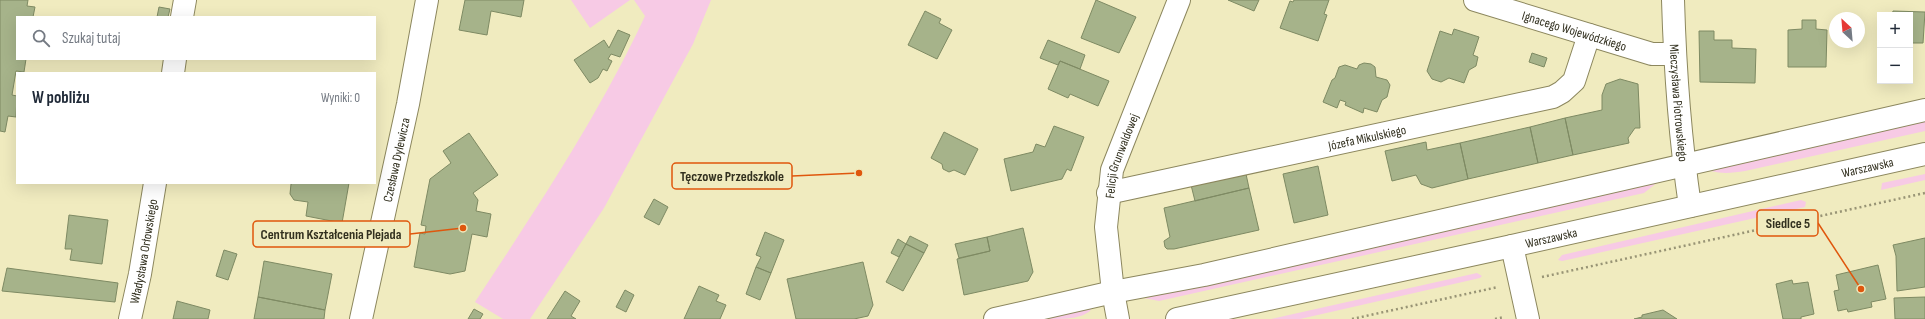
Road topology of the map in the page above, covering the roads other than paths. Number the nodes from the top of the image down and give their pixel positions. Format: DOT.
graph roads {
  1 [pos="185,0"];
  2 [pos="427,0"];
  3 [pos="1179,0"];
  4 [pos="1475,0"];
  5 [pos="1673,0"];
  6 [pos="182,16"];
  7 [pos="1589,35"];
  8 [pos="1674,54"];
  9 [pos="175,60"];
  10 [pos="173,72"];
  11 [pos="1925,110"];
  12 [pos="1925,154"];
  13 [pos="1684,164"];
  14 [pos="155,184"];
  15 [pos="1108,193"];
  16 [pos="1690,206"];
  17 [pos="1512,246"];
  18 [pos="1113,292"];
  19 [pos="130,319"];
  20 [pos="361,319"];
  21 [pos="995,319"];
  22 [pos="1118,319"];
  23 [pos="1177,319"];
  24 [pos="1528,319"];
  1 -- 6 [label="street"];
  2 -- 20 [label="street, Czesława Dylewicza"];
  3 -- 15 [label="street, Felicji Grunwaldowej"];
  4 -- 7 [label="street, Ignacego Wojewódzkiego"];
  5 -- 8 [label="street, Mieczysława Piotrowskiego"];
  7 -- 8 [label="street, Ignacego Wojewódzkiego"];
  7 -- 15 [label="street, Józefa Mikulskiego"];
  8 -- 13 [label="street, Mieczysława Piotrowskiego"];
  9 -- 10 [label="street"];
  11 -- 13 [label="street"];
  12 -- 16 [label="street, Warszawska"];
  13 -- 16 [label="street, Mieczysława Piotrowskiego"];
  13 -- 18 [label="street"];
  14 -- 19 [label="street, Władysława Orłowskiego"];
  15 -- 18 [label="street, Felicji Grunwaldowej"];
  16 -- 17 [label="street, Warszawska"];
  17 -- 23 [label="street, Warszawska"];
  17 -- 24 [label="street"];
  18 -- 21 [label="street"];
  18 -- 22 [label="street, Felicji Grunwaldowej"];
}
